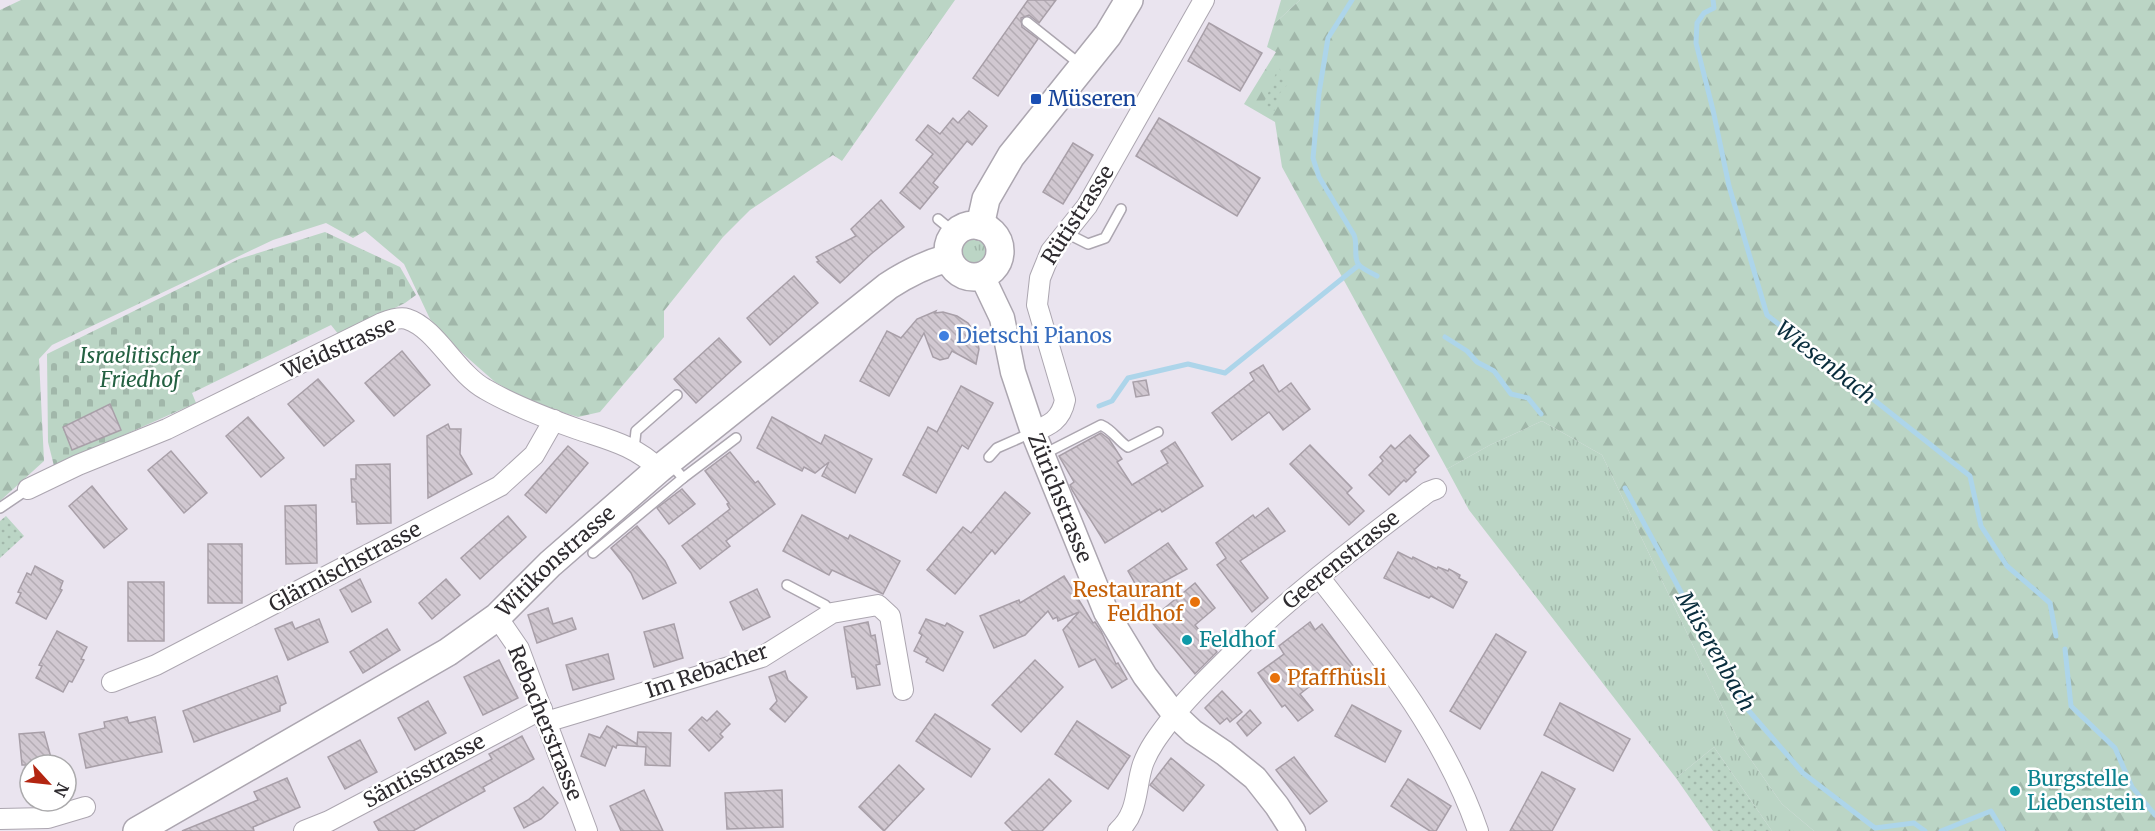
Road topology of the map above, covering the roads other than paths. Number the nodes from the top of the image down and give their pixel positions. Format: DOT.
graph roads {
  1 [pos="1129,0"];
  2 [pos="1204,0"];
  3 [pos="1027,22"];
  4 [pos="1083,66"];
  5 [pos="1121,209"];
  6 [pos="1066,233"];
  7 [pos="955,234"];
  8 [pos="982,276"];
  9 [pos="677,395"];
  10 [pos="554,420"];
  11 [pos="1033,432"];
  12 [pos="1158,432"];
  13 [pos="736,438"];
  14 [pos="634,449"];
  15 [pos="1042,455"];
  16 [pos="988,457"];
  17 [pos="670,470"];
  18 [pos="28,489"];
  19 [pos="1436,489"];
  20 [pos="0,508"];
  21 [pos="593,554"];
  22 [pos="1319,577"];
  23 [pos="788,585"];
  24 [pos="832,613"];
  25 [pos="496,617"];
  26 [pos="112,682"];
  27 [pos="903,690"];
  28 [pos="1175,714"];
  29 [pos="544,716"];
  30 [pos="85,807"];
  31 [pos="0,819"];
  32 [pos="137,831"];
  33 [pos="304,831"];
  34 [pos="588,831"];
  35 [pos="1118,831"];
  36 [pos="1293,831"];
  37 [pos="1478,831"];
  1 -- 4 [label="main road"];
  2 -- 6 [label="street, Rütistrasse"];
  3 -- 4 [label="lane"];
  4 -- 7 [label="main road"];
  5 -- 6 [label="lane"];
  6 -- 11 [label="street, Rütistrasse"];
  7 -- 8 [label="main road"];
  7 -- 8 [label="main road"];
  7 -- 17 [label="main road, Witikonstrasse"];
  8 -- 11 [label="street, Zürichstrasse"];
  9 -- 14 [label="lane"];
  10 -- 14 [label="street, Weidstrasse"];
  10 -- 18 [label="street, Weidstrasse"];
  10 -- 26 [label="street, Glärnischstrasse"];
  11 -- 15 [label="street, Zürichstrasse"];
  11 -- 16 [label="lane"];
  12 -- 15 [label="lane"];
  13 -- 17 [label="lane"];
  14 -- 17 [label="street, Weidstrasse"];
  15 -- 28 [label="street, Zürichstrasse"];
  17 -- 21 [label="lane"];
  17 -- 25 [label="main road, Witikonstrasse"];
  18 -- 20 [label="lane, Weidstrasse"];
  19 -- 22 [label="street, Geerenstrasse"];
  22 -- 28 [label="street, Geerenstrasse"];
  22 -- 37 [label="street"];
  23 -- 24 [label="lane"];
  24 -- 27 [label="street, Im Rebacher"];
  24 -- 29 [label="street, Im Rebacher"];
  25 -- 29 [label="street, Rebacherstrasse"];
  25 -- 32 [label="main road, Witikonstrasse"];
  28 -- 35 [label="street, Geerenstrasse"];
  28 -- 36 [label="street, Zürichstrasse"];
  29 -- 33 [label="street, Säntisstrasse"];
  29 -- 34 [label="street, Rebacherstrasse"];
  30 -- 31 [label="street"];
}
